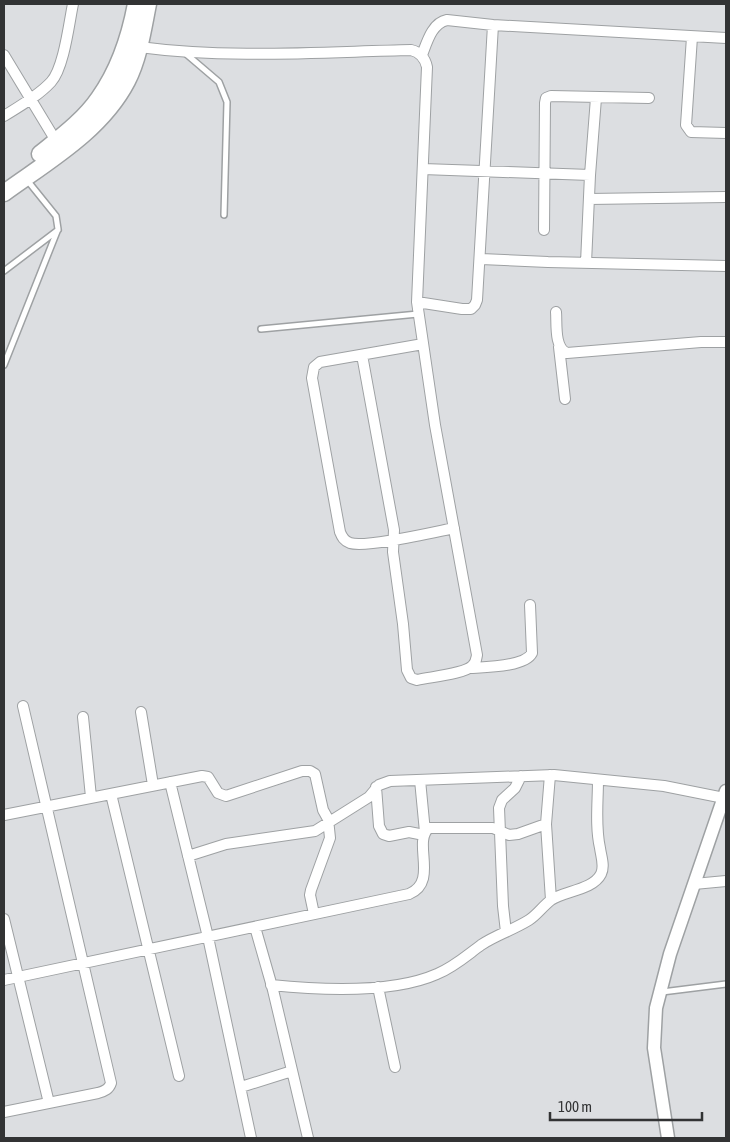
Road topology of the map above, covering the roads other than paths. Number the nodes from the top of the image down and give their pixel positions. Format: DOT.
graph roads {
  1 [pos="73,4"];
  2 [pos="136,4"];
  3 [pos="148,4"];
  4 [pos="493,25"];
  5 [pos="692,37"];
  6 [pos="726,38"];
  7 [pos="139,47"];
  8 [pos="183,51"];
  9 [pos="4,55"];
  10 [pos="422,55"];
  11 [pos="596,98"];
  12 [pos="649,98"];
  13 [pos="30,99"];
  14 [pos="4,116"];
  15 [pos="726,133"];
  16 [pos="56,141"];
  17 [pos="422,169"];
  18 [pos="486,171"];
  19 [pos="543,173"];
  20 [pos="590,174"];
  21 [pos="25,178"];
  22 [pos="4,180"];
  23 [pos="4,193"];
  24 [pos="726,197"];
  25 [pos="589,199"];
  26 [pos="224,215"];
  27 [pos="58,230"];
  28 [pos="544,230"];
  29 [pos="481,258"];
  30 [pos="586,263"];
  31 [pos="726,266"];
  32 [pos="4,271"];
  33 [pos="417,302"];
  34 [pos="556,312"];
  35 [pos="418,314"];
  36 [pos="261,329"];
  37 [pos="726,342"];
  38 [pos="423,344"];
  39 [pos="560,346"];
  40 [pos="362,355"];
  41 [pos="4,364"];
  42 [pos="565,399"];
  43 [pos="454,528"];
  44 [pos="393,540"];
  45 [pos="530,605"];
  46 [pos="470,668"];
  47 [pos="23,706"];
  48 [pos="141,712"];
  49 [pos="83,717"];
  50 [pos="550,775"];
  51 [pos="522,776"];
  52 [pos="420,780"];
  53 [pos="598,780"];
  54 [pos="170,782"];
  55 [pos="153,785"];
  56 [pos="376,787"];
  57 [pos="111,794"];
  58 [pos="725,794"];
  59 [pos="91,797"];
  60 [pos="46,806"];
  61 [pos="4,815"];
  62 [pos="329,823"];
  63 [pos="546,824"];
  64 [pos="500,831"];
  65 [pos="424,834"];
  66 [pos="188,856"];
  67 [pos="726,881"];
  68 [pos="694,884"];
  69 [pos="551,900"];
  70 [pos="314,914"];
  71 [pos="4,919"];
  72 [pos="255,927"];
  73 [pos="506,932"];
  74 [pos="208,937"];
  75 [pos="148,949"];
  76 [pos="84,963"];
  77 [pos="18,977"];
  78 [pos="4,980"];
  79 [pos="726,984"];
  80 [pos="272,985"];
  81 [pos="378,987"];
  82 [pos="660,992"];
  83 [pos="395,1067"];
  84 [pos="292,1071"];
  85 [pos="179,1076"];
  86 [pos="241,1087"];
  87 [pos="50,1103"];
  88 [pos="4,1112"];
  89 [pos="251,1138"];
  90 [pos="308,1138"];
  91 [pos="668,1138"];
  1 -- 13 [label="street"];
  2 -- 16 [label="main road"];
  3 -- 7 [label="main road"];
  4 -- 5 [label="street"];
  4 -- 10 [label="street"];
  4 -- 18 [label="street"];
  5 -- 6 [label="street"];
  5 -- 15 [label="street"];
  7 -- 8 [label="street"];
  7 -- 21 [label="main road"];
  8 -- 10 [label="street"];
  8 -- 26 [label="lane"];
  9 -- 13 [label="street"];
  10 -- 17 [label="street"];
  11 -- 12 [label="street"];
  11 -- 19 [label="street"];
  11 -- 20 [label="street"];
  13 -- 14 [label="street"];
  13 -- 16 [label="street"];
  16 -- 22 [label="main road"];
  17 -- 18 [label="street"];
  17 -- 33 [label="street"];
  18 -- 19 [label="street"];
  18 -- 29 [label="street"];
  19 -- 20 [label="street"];
  19 -- 28 [label="street"];
  20 -- 25 [label="street"];
  21 -- 23 [label="main road"];
  21 -- 27 [label="lane"];
  24 -- 25 [label="street"];
  25 -- 30 [label="street"];
  27 -- 32 [label="lane"];
  27 -- 41 [label="lane"];
  29 -- 30 [label="street"];
  29 -- 33 [label="street"];
  30 -- 31 [label="street"];
  33 -- 35 [label="street"];
  34 -- 39 [label="street"];
  35 -- 36 [label="lane"];
  35 -- 38 [label="street"];
  37 -- 39 [label="street"];
  38 -- 40 [label="street"];
  38 -- 43 [label="street"];
  39 -- 42 [label="street"];
  40 -- 44 [label="street"];
  40 -- 44 [label="street"];
  43 -- 44 [label="street"];
  43 -- 46 [label="street"];
  44 -- 46 [label="street"];
  45 -- 46 [label="street"];
  47 -- 60 [label="street"];
  48 -- 55 [label="street"];
  49 -- 59 [label="street"];
  50 -- 51 [label="street"];
  50 -- 53 [label="street"];
  50 -- 63 [label="street"];
  51 -- 52 [label="street"];
  51 -- 64 [label="street"];
  52 -- 56 [label="street"];
  52 -- 65 [label="street"];
  53 -- 58 [label="street"];
  53 -- 69 [label="street"];
  54 -- 55 [label="street"];
  54 -- 62 [label="street"];
  54 -- 66 [label="street"];
  55 -- 57 [label="street"];
  56 -- 62 [label="street"];
  56 -- 65 [label="street"];
  57 -- 59 [label="street"];
  57 -- 75 [label="street"];
  58 -- 68 [label="street"];
  59 -- 60 [label="street"];
  60 -- 61 [label="street"];
  60 -- 76 [label="street"];
  62 -- 66 [label="street"];
  62 -- 70 [label="street"];
  63 -- 64 [label="street"];
  63 -- 69 [label="street"];
  64 -- 65 [label="street"];
  64 -- 73 [label="street"];
  65 -- 70 [label="street"];
  66 -- 74 [label="street"];
  67 -- 68 [label="street"];
  68 -- 82 [label="street"];
  69 -- 73 [label="street"];
  70 -- 72 [label="street"];
  71 -- 77 [label="street"];
  72 -- 74 [label="street"];
  72 -- 80 [label="street"];
  73 -- 81 [label="street"];
  74 -- 75 [label="street"];
  74 -- 86 [label="street"];
  75 -- 76 [label="street"];
  75 -- 85 [label="street"];
  76 -- 77 [label="street"];
  76 -- 87 [label="street"];
  77 -- 78 [label="street"];
  77 -- 87 [label="street"];
  79 -- 82 [label="lane"];
  80 -- 81 [label="street"];
  80 -- 84 [label="street"];
  81 -- 83 [label="street"];
  82 -- 91 [label="street"];
  84 -- 86 [label="street"];
  84 -- 90 [label="street"];
  86 -- 89 [label="street"];
  87 -- 88 [label="street"];
}
